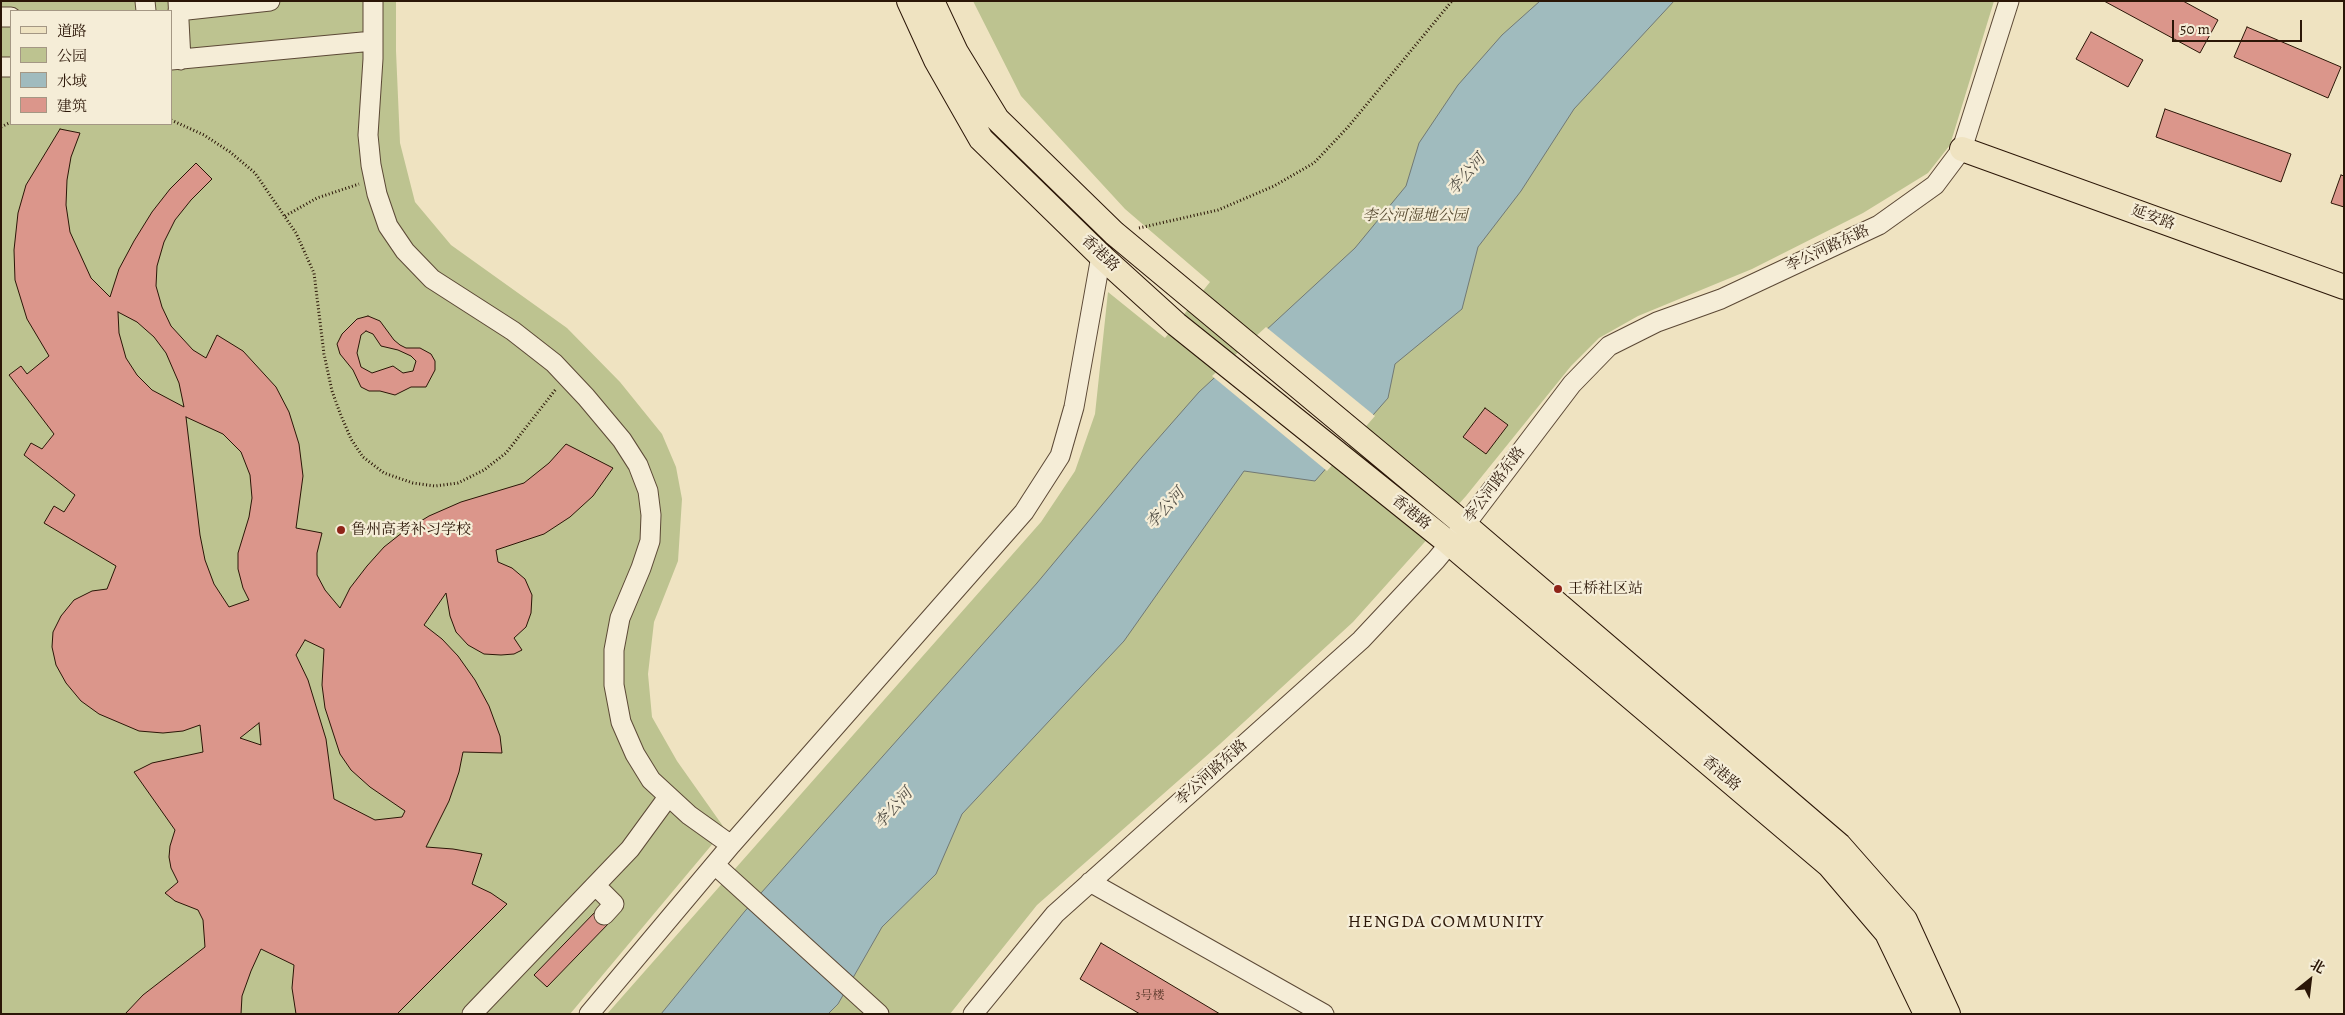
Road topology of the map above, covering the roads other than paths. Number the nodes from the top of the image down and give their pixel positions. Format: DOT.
graph roads {
  1 [pos="270,1"];
  2 [pos="373,1"];
  3 [pos="909,1"];
  4 [pos="932,1"];
  5 [pos="2009,1"];
  6 [pos="178,6"];
  7 [pos="373,41"];
  8 [pos="176,60"];
  9 [pos="1962,149"];
  10 [pos="1101,256"];
  11 [pos="2344,287"];
  12 [pos="1465,525"];
  13 [pos="1449,543"];
  14 [pos="668,797"];
  15 [pos="731,846"];
  16 [pos="715,865"];
  17 [pos="1090,882"];
  18 [pos="596,886"];
  19 [pos="604,915"];
  20 [pos="479,1011"];
  21 [pos="588,1014"];
  22 [pos="879,1014"];
  23 [pos="973,1014"];
  24 [pos="1324,1014"];
  25 [pos="1926,1014"];
  26 [pos="1948,1014"];
  1 -- 6 [label="street"];
  2 -- 7 [label="street"];
  3 -- 10 [label="main road, 香港路"];
  4 -- 12 [label="main road, 香港路"];
  5 -- 9 [label="street, 李公河路东路"];
  6 -- 8 [label="street"];
  7 -- 8 [label="street"];
  7 -- 14 [label="street"];
  9 -- 11 [label="main road, 延安路"];
  9 -- 12 [label="street, 李公河路东路"];
  10 -- 13 [label="main road, 香港路"];
  10 -- 15 [label="street"];
  12 -- 13 [label="street, 李公河路东路"];
  12 -- 26 [label="main road, 香港路"];
  13 -- 17 [label="street, 李公河路东路"];
  13 -- 25 [label="main road, 香港路"];
  14 -- 15 [label="street"];
  14 -- 18 [label="street"];
  15 -- 16 [label="street"];
  16 -- 21 [label="street"];
  16 -- 22 [label="street"];
  17 -- 23 [label="street, 李公河路东路"];
  17 -- 24 [label="street"];
  18 -- 19 [label="street"];
  18 -- 20 [label="street"];
}
